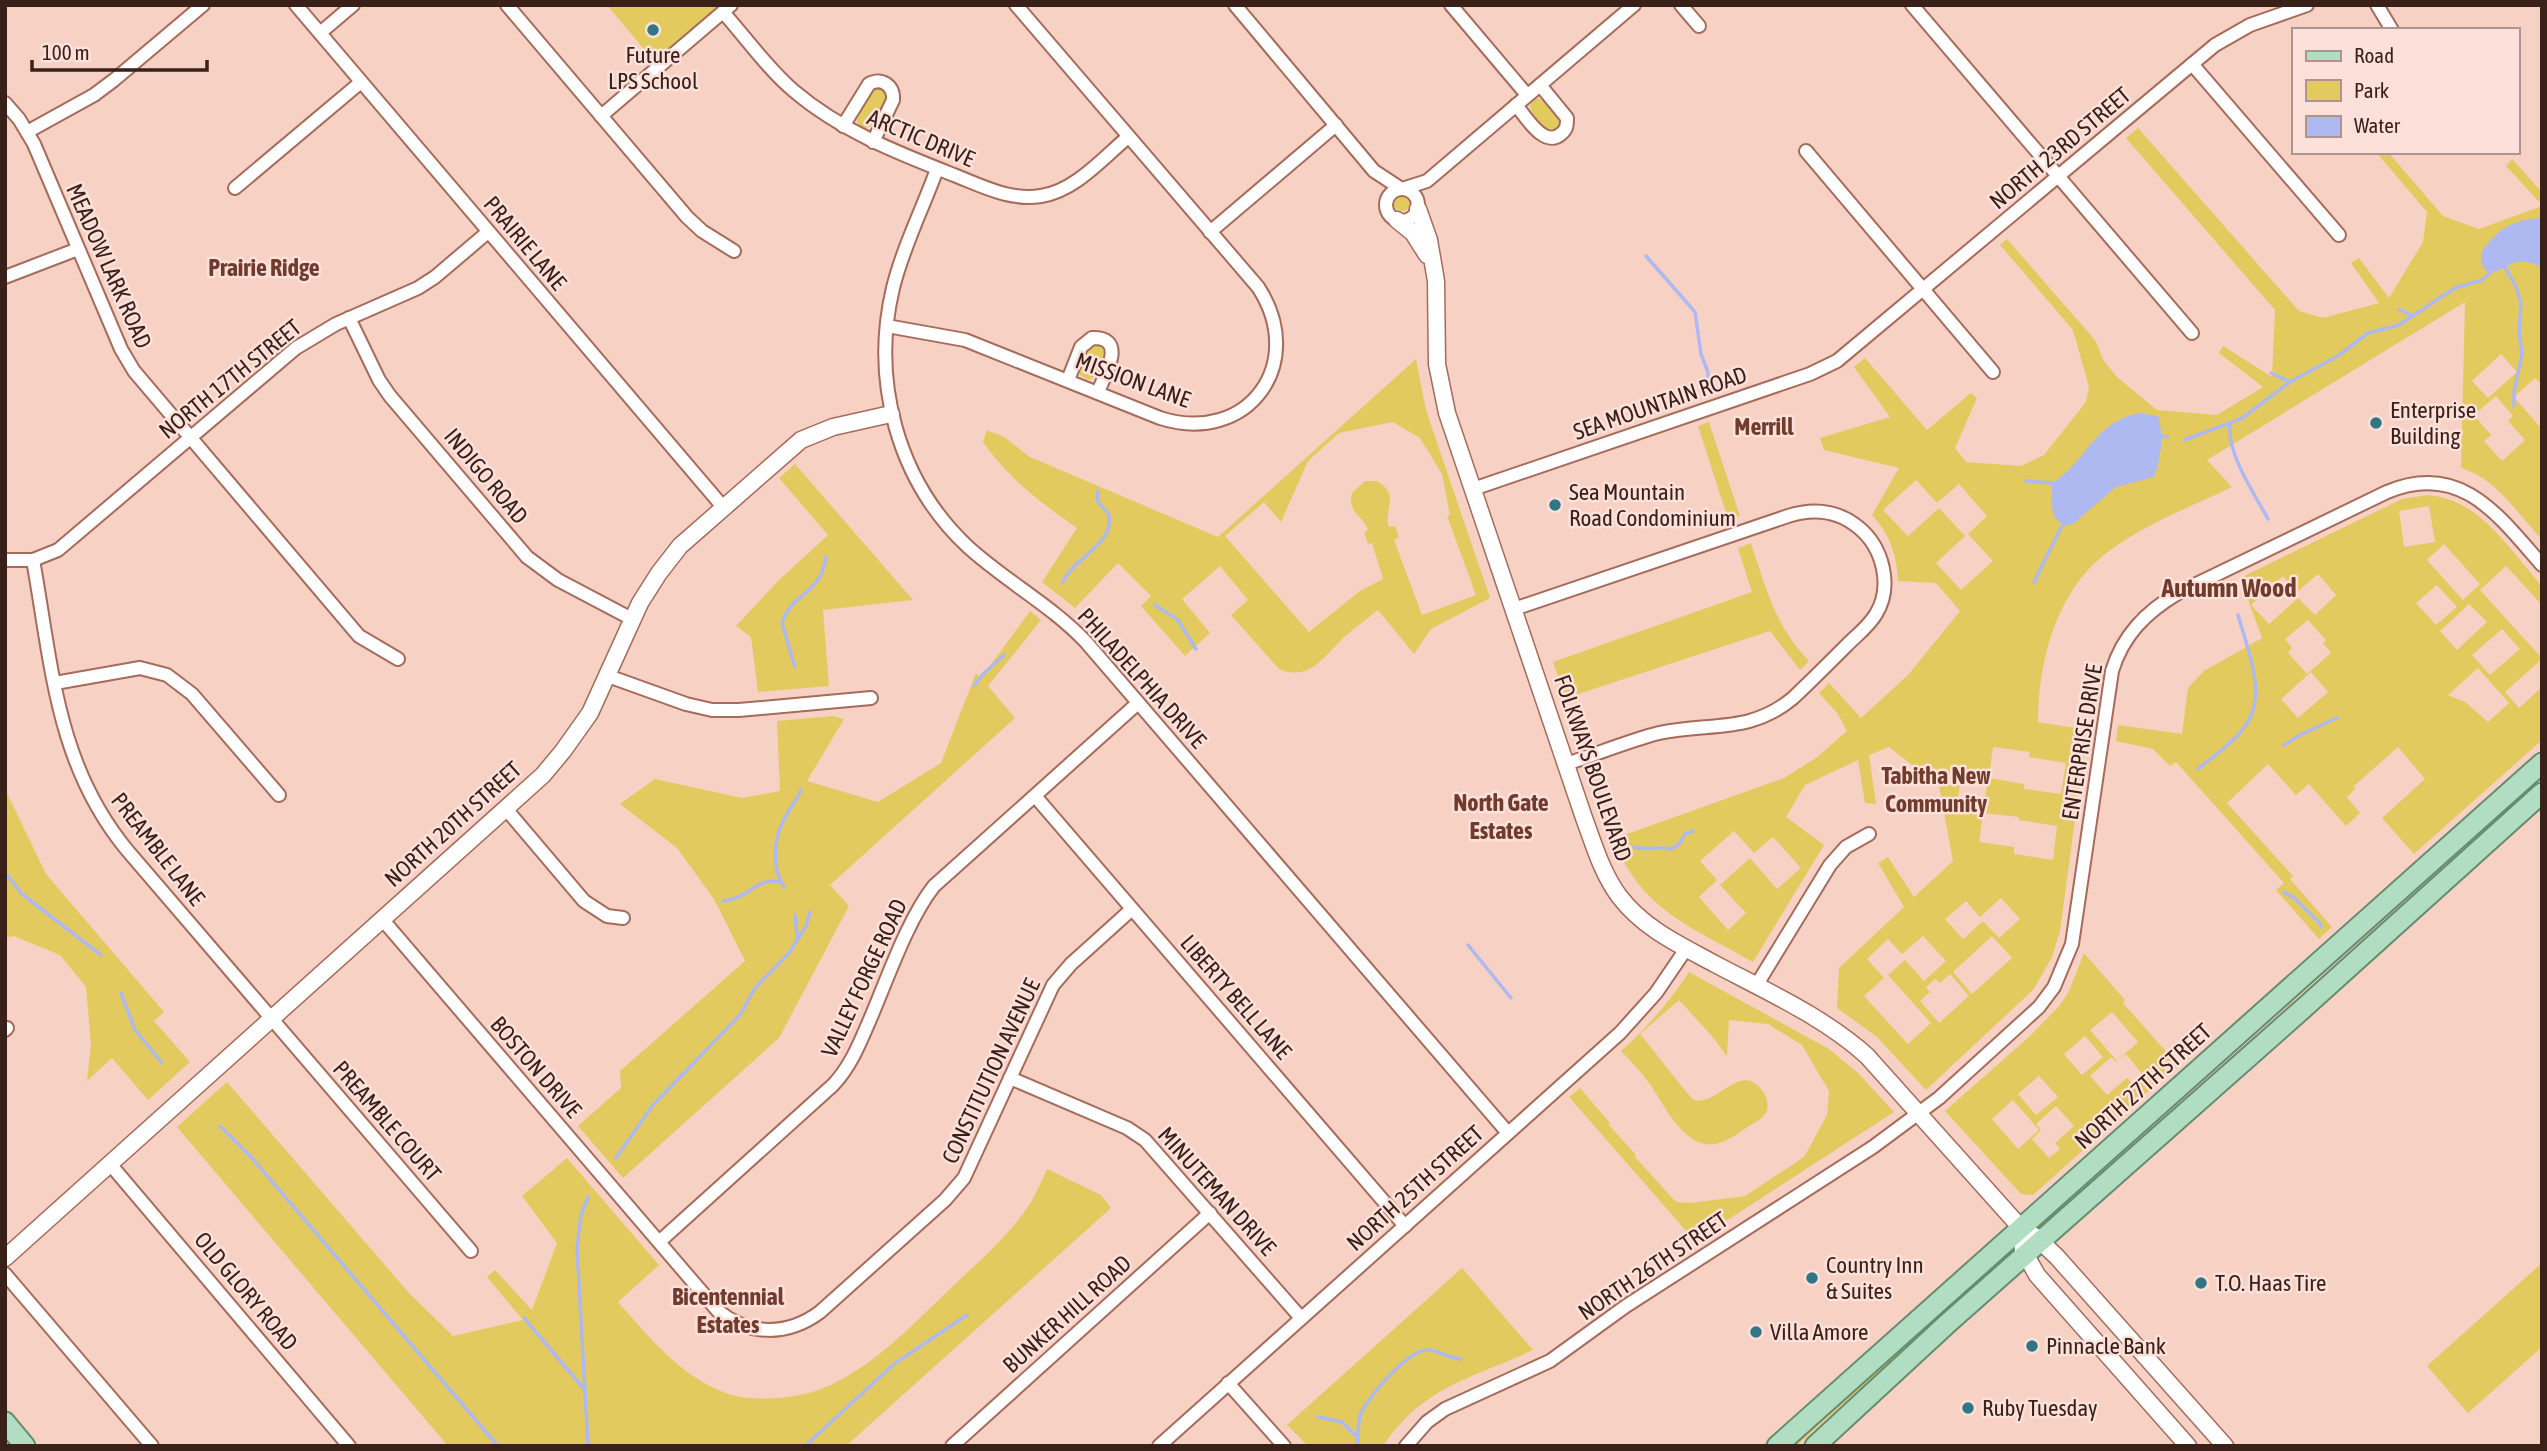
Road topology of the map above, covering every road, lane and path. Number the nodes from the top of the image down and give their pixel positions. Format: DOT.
graph roads {
  1 [pos="203,5"];
  2 [pos="296,5"];
  3 [pos="353,5"];
  4 [pos="506,5"];
  5 [pos="1016,5"];
  6 [pos="1235,5"];
  7 [pos="1451,5"];
  8 [pos="1634,5"];
  9 [pos="1681,5"];
  10 [pos="1912,5"];
  11 [pos="2307,5"];
  12 [pos="2377,5"];
  13 [pos="727,8"];
  14 [pos="1699,26"];
  15 [pos="2391,28"];
  16 [pos="320,33"];
  17 [pos="2192,64"];
  18 [pos="361,82"];
  19 [pos="1540,85"];
  20 [pos="1527,95"];
  21 [pos="5,103"];
  22 [pos="1516,105"];
  23 [pos="601,116"];
  24 [pos="1336,125"];
  25 [pos="843,126"];
  26 [pos="27,132"];
  27 [pos="1128,137"];
  28 [pos="873,142"];
  29 [pos="1806,151"];
  30 [pos="937,169"];
  31 [pos="1374,171"];
  32 [pos="2058,177"];
  33 [pos="1427,181"];
  34 [pos="235,188"];
  35 [pos="1403,188"];
  36 [pos="1386,203"];
  37 [pos="1418,206"];
  38 [pos="1397,220"];
  39 [pos="488,232"];
  40 [pos="1210,232"];
  41 [pos="2339,235"];
  42 [pos="78,249"];
  43 [pos="734,251"];
  44 [pos="1433,266"];
  45 [pos="5,277"];
  46 [pos="1923,290"];
  47 [pos="349,318"];
  48 [pos="887,326"];
  49 [pos="2192,333"];
  50 [pos="1856,348"];
  51 [pos="1993,372"];
  52 [pos="1068,380"];
  53 [pos="1098,391"];
  54 [pos="891,414"];
  55 [pos="189,437"];
  56 [pos="1473,489"];
  57 [pos="723,508"];
  58 [pos="33,560"];
  59 [pos="5,561"];
  60 [pos="2542,565"];
  61 [pos="1514,609"];
  62 [pos="632,619"];
  63 [pos="398,659"];
  64 [pos="608,676"];
  65 [pos="55,683"];
  66 [pos="871,698"];
  67 [pos="1138,703"];
  68 [pos="1566,764"];
  69 [pos="2542,764"];
  70 [pos="2542,793"];
  71 [pos="278,795"];
  72 [pos="1035,796"];
  73 [pos="506,809"];
  74 [pos="1869,834"];
  75 [pos="1132,909"];
  76 [pos="623,918"];
  77 [pos="382,919"];
  78 [pos="1686,949"];
  79 [pos="1756,986"];
  80 [pos="271,1018"];
  81 [pos="1010,1078"];
  82 [pos="1920,1113"];
  83 [pos="1508,1133"];
  84 [pos="110,1164"];
  85 [pos="1210,1213"];
  86 [pos="1405,1226"];
  87 [pos="2021,1228"];
  88 [pos="2041,1241"];
  89 [pos="659,1242"];
  90 [pos="471,1251"];
  91 [pos="2025,1255"];
  92 [pos="5,1258"];
  93 [pos="5,1274"];
  94 [pos="1301,1318"];
  95 [pos="1228,1383"];
  96 [pos="5,1422"];
  97 [pos="5,1434"];
  98 [pos="24,1446"];
  99 [pos="152,1446"];
  100 [pos="349,1446"];
  101 [pos="952,1446"];
  102 [pos="1159,1446"];
  103 [pos="1284,1446"];
  104 [pos="1406,1446"];
  105 [pos="1777,1446"];
  106 [pos="1815,1446"];
  107 [pos="2189,1446"];
  108 [pos="2225,1446"];
  1 -- 26 [label="street"];
  2 -- 16 [label="street, PRAIRIE LANE"];
  3 -- 16 [label="street"];
  4 -- 23 [label="street"];
  5 -- 27 [label="street, MISSION LANE"];
  6 -- 24 [label="street"];
  7 -- 20 [label="street"];
  8 -- 19 [label="street"];
  9 -- 14 [label="street"];
  10 -- 32 [label="street"];
  11 -- 17 [label="street, NORTH 23RD STREET"];
  12 -- 15 [label="street"];
  13 -- 23 [label="street"];
  13 -- 25 [label="street, ARCTIC DRIVE"];
  16 -- 18 [label="street, PRAIRIE LANE"];
  17 -- 32 [label="street, NORTH 23RD STREET"];
  17 -- 41 [label="street"];
  18 -- 34 [label="street"];
  18 -- 39 [label="street, PRAIRIE LANE"];
  19 -- 20 [label="street"];
  19 -- 22 [label="street"];
  20 -- 22 [label="street"];
  21 -- 26 [label="street, MEADOW LARK ROAD"];
  22 -- 33 [label="street"];
  23 -- 43 [label="street"];
  24 -- 31 [label="street"];
  24 -- 40 [label="street"];
  25 -- 28 [label="street, ARCTIC DRIVE"];
  25 -- 28 [label="street"];
  26 -- 42 [label="street, MEADOW LARK ROAD"];
  27 -- 30 [label="street, ARCTIC DRIVE"];
  27 -- 40 [label="street, MISSION LANE"];
  28 -- 30 [label="street, ARCTIC DRIVE"];
  29 -- 46 [label="street"];
  30 -- 48 [label="street, PHILADELPHIA DRIVE"];
  31 -- 35 [label="street"];
  31 -- 36 [label="street"];
  32 -- 46 [label="street, NORTH 23RD STREET"];
  32 -- 49 [label="street"];
  33 -- 35 [label="street"];
  33 -- 37 [label="street"];
  35 -- 36 [label="street"];
  35 -- 37 [label="street"];
  36 -- 38 [label="street"];
  37 -- 38 [label="street"];
  37 -- 44 [label="street, FOLKWAYS BOULEVARD"];
  38 -- 44 [label="street, FOLKWAYS BOULEVARD"];
  39 -- 47 [label="street, NORTH 17TH STREET"];
  39 -- 57 [label="street, PRAIRIE LANE"];
  40 -- 53 [label="street, MISSION LANE"];
  42 -- 45 [label="street"];
  42 -- 55 [label="street, MEADOW LARK ROAD"];
  44 -- 56 [label="street, FOLKWAYS BOULEVARD"];
  46 -- 50 [label="street, NORTH 23RD STREET"];
  46 -- 51 [label="street"];
  47 -- 55 [label="street, NORTH 17TH STREET"];
  47 -- 62 [label="street, INDIGO ROAD"];
  48 -- 52 [label="street, MISSION LANE"];
  48 -- 54 [label="street, PHILADELPHIA DRIVE"];
  50 -- 56 [label="street, SEA MOUNTAIN ROAD"];
  52 -- 53 [label="street, MISSION LANE"];
  52 -- 53 [label="street"];
  54 -- 57 [label="street, NORTH 20TH STREET"];
  54 -- 67 [label="street, PHILADELPHIA DRIVE"];
  55 -- 58 [label="street, NORTH 17TH STREET"];
  55 -- 63 [label="street, MEADOW LARK ROAD"];
  56 -- 61 [label="street, FOLKWAYS BOULEVARD"];
  57 -- 62 [label="street, NORTH 20TH STREET"];
  58 -- 59 [label="street, NORTH 17TH STREET"];
  58 -- 65 [label="street, PREAMBLE LANE"];
  60 -- 82 [label="street, ENTERPRISE DRIVE"];
  61 -- 68 [label="street, FOLKWAYS BOULEVARD"];
  61 -- 68 [label="street"];
  62 -- 64 [label="street, NORTH 20TH STREET"];
  64 -- 66 [label="street"];
  64 -- 73 [label="street, NORTH 20TH STREET"];
  65 -- 71 [label="street"];
  65 -- 80 [label="street, PREAMBLE LANE"];
  67 -- 72 [label="street, VALLEY FORGE ROAD"];
  67 -- 83 [label="street, PHILADELPHIA DRIVE"];
  68 -- 78 [label="street, FOLKWAYS BOULEVARD"];
  69 -- 87 [label="main road, NORTH 27TH STREET"];
  70 -- 88 [label="main road, NORTH 27TH STREET"];
  72 -- 75 [label="street, LIBERTY BELL LANE"];
  72 -- 89 [label="street, VALLEY FORGE ROAD"];
  73 -- 76 [label="street"];
  73 -- 77 [label="street, NORTH 20TH STREET"];
  74 -- 79 [label="street"];
  75 -- 81 [label="street, CONSTITUTION AVENUE"];
  75 -- 86 [label="street, LIBERTY BELL LANE"];
  77 -- 80 [label="street, NORTH 20TH STREET"];
  77 -- 89 [label="street, BOSTON DRIVE"];
  78 -- 79 [label="street, FOLKWAYS BOULEVARD"];
  78 -- 83 [label="street, NORTH 25TH STREET"];
  79 -- 82 [label="street, FOLKWAYS BOULEVARD"];
  80 -- 84 [label="street, NORTH 20TH STREET"];
  80 -- 90 [label="street, PREAMBLE COURT"];
  81 -- 85 [label="street, MINUTEMAN DRIVE"];
  81 -- 89 [label="street, CONSTITUTION AVENUE"];
  82 -- 87 [label="street, FOLKWAYS BOULEVARD"];
  82 -- 104 [label="street, NORTH 26TH STREET"];
  83 -- 86 [label="street, NORTH 25TH STREET"];
  84 -- 92 [label="street, NORTH 20TH STREET"];
  84 -- 100 [label="street, OLD GLORY ROAD"];
  85 -- 94 [label="street, MINUTEMAN DRIVE"];
  85 -- 101 [label="street, BUNKER HILL ROAD"];
  86 -- 94 [label="street, NORTH 25TH STREET"];
  87 -- 88 [label="street, FOLKWAYS BOULEVARD"];
  87 -- 91 [label="street"];
  87 -- 105 [label="main road, NORTH 27TH STREET"];
  88 -- 91 [label="main road, NORTH 27TH STREET"];
  88 -- 108 [label="street, FOLKWAYS BOULEVARD"];
  91 -- 106 [label="main road, NORTH 27TH STREET"];
  91 -- 107 [label="street"];
  93 -- 99 [label="street"];
  94 -- 95 [label="street, NORTH 25TH STREET"];
  95 -- 102 [label="street, NORTH 25TH STREET"];
  95 -- 103 [label="street"];
  96 -- 98 [label="main road"];
  97 -- 98 [label="street"];
}
